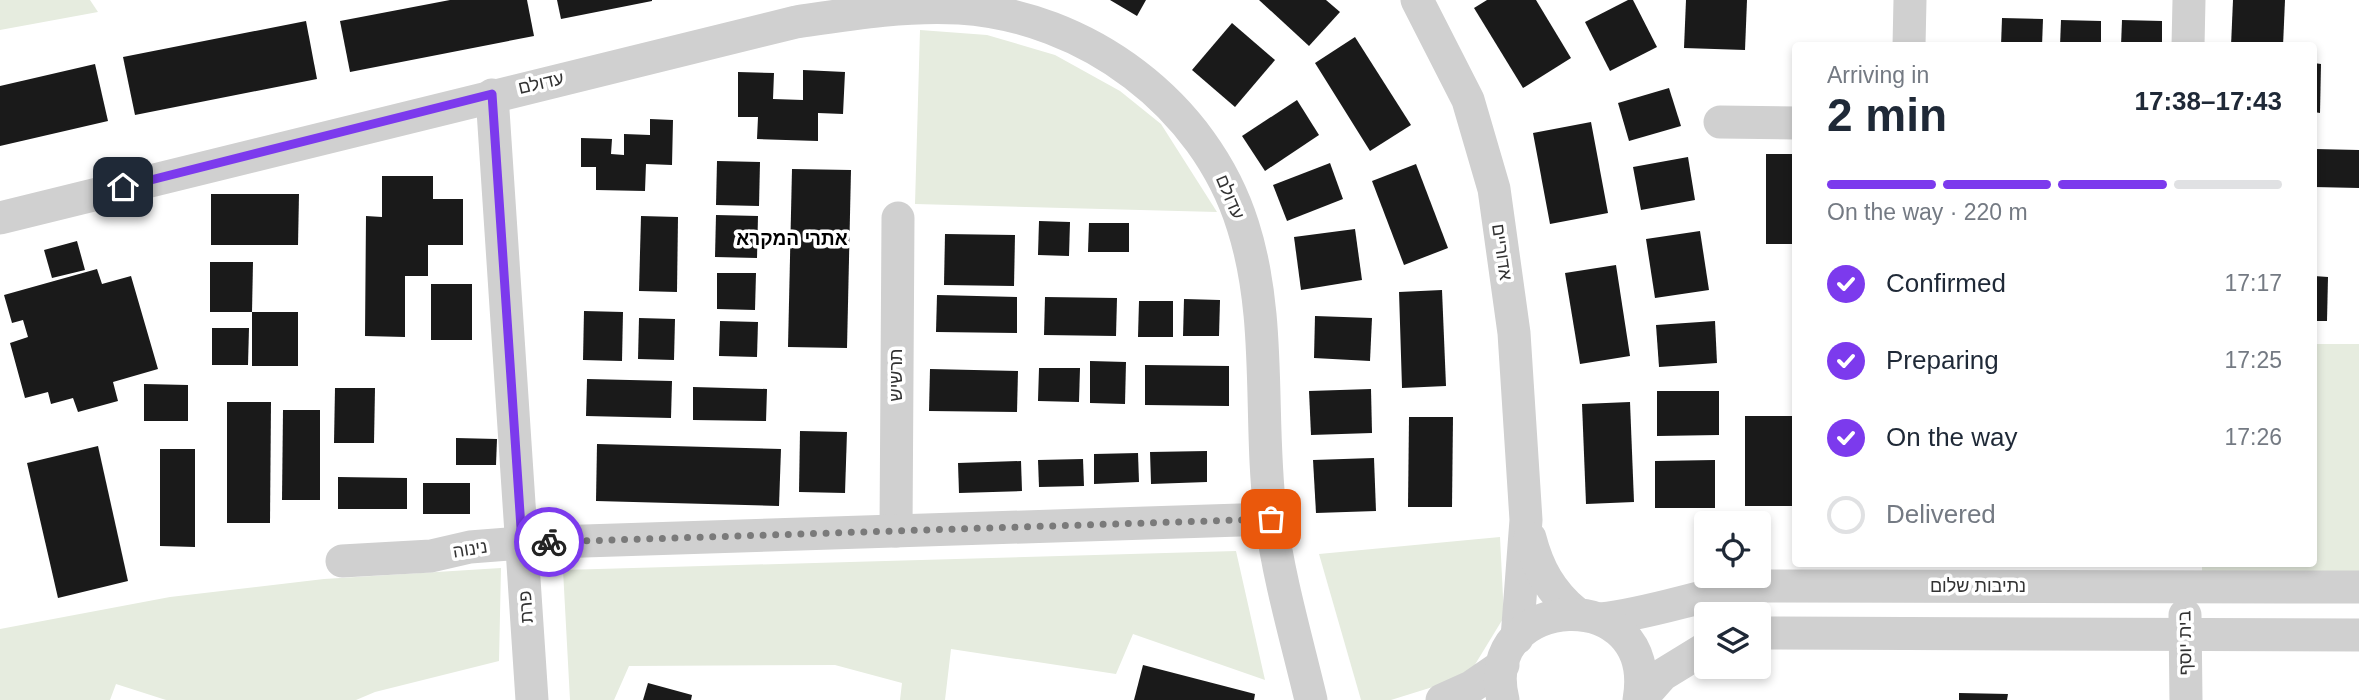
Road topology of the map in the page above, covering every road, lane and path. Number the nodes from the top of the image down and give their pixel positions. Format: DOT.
graph roads {
  1 [pos="1417,0"];
  2 [pos="1910,0"];
  3 [pos="2189,0"];
  4 [pos="794,11"];
  5 [pos="1909,42"];
  6 [pos="2188,42"];
  7 [pos="492,94"];
  8 [pos="1720,122"];
  9 [pos="1792,123"];
  10 [pos="0,218"];
  11 [pos="898,218"];
  12 [pos="1271,519"];
  13 [pos="1525,520"];
  14 [pos="896,531"];
  15 [pos="522,543"];
  16 [pos="342,561"];
  17 [pos="2185,575"];
  18 [pos="2359,587"];
  19 [pos="1588,616"];
  20 [pos="1771,634"];
  21 [pos="2359,635"];
  22 [pos="2185,636"];
  23 [pos="1510,652"];
  24 [pos="1694,655"];
  25 [pos="532,700"];
  26 [pos="1311,700"];
  27 [pos="1442,700"];
  28 [pos="1503,700"];
  29 [pos="1640,700"];
  30 [pos="2186,700"];
  1 -- 13 [label="street, אדוריים"];
  2 -- 5 [label="street"];
  3 -- 6 [label="street"];
  4 -- 7 [label="street, עדולם"];
  4 -- 12 [label="street, עדולם"];
  7 -- 10 [label="street, עדולם"];
  7 -- 15 [label="street, פרת"];
  8 -- 9 [label="street"];
  11 -- 14 [label="street, תרשיש"];
  12 -- 14 [label="street, נינוה"];
  12 -- 26 [label="street, עדולם"];
  13 -- 19 [label="street, אדוריים"];
  13 -- 23 [label="street, אדוריים"];
  14 -- 15 [label="street, נינוה"];
  15 -- 16 [label="street, נינוה"];
  15 -- 25 [label="street, פרת"];
  17 -- 18 [label="street, נתיבות שלום"];
  17 -- 19 [label="street, נתיבות שלום"];
  17 -- 22 [label="street, בית יוסף"];
  19 -- 23 [label="street, נתיבות שלום"];
  19 -- 29 [label="street, אדוריים"];
  20 -- 22 [label="street"];
  21 -- 22 [label="street"];
  22 -- 30 [label="street, בית יוסף"];
  23 -- 27 [label="street, נתיבות שלום"];
  23 -- 28 [label="street, אדוריים"];
  24 -- 29 [label="street"];
}
